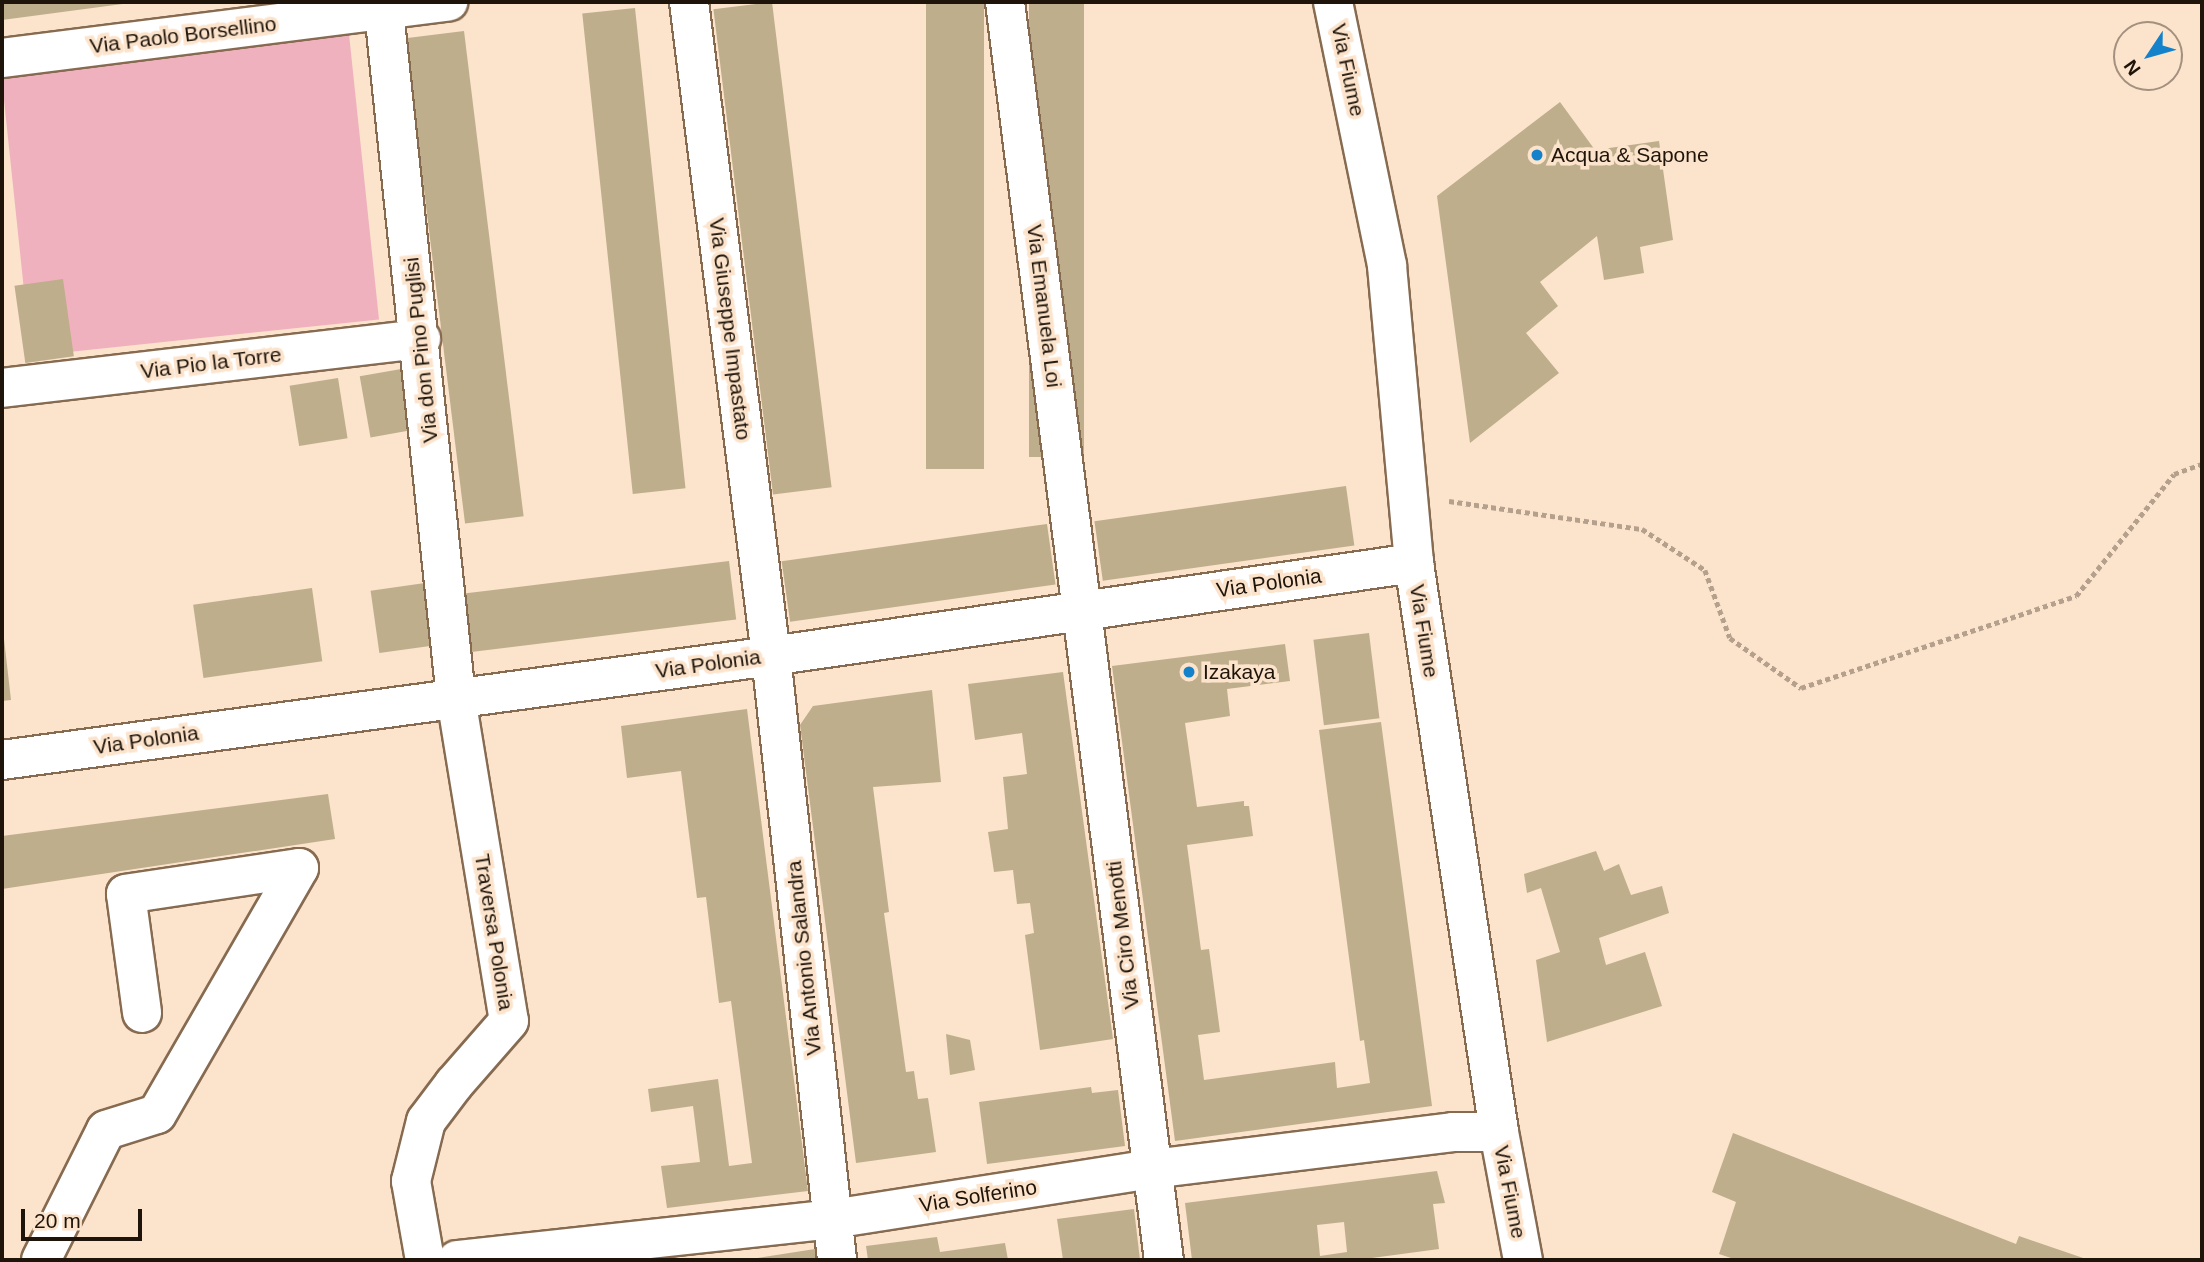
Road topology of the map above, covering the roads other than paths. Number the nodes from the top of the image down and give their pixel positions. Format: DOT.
graph roads {
  1 [pos="448,2"];
  2 [pos="689,2"];
  3 [pos="1005,2"];
  4 [pos="1333,2"];
  5 [pos="383,6"];
  6 [pos="2,58"];
  7 [pos="421,339"];
  8 [pos="2,388"];
  9 [pos="1414,563"];
  10 [pos="1083,610"];
  11 [pos="771,656"];
  12 [pos="456,698"];
  13 [pos="2,760"];
  14 [pos="142,1013"];
  15 [pos="1499,1132"];
  16 [pos="1152,1169"];
  17 [pos="832,1219"];
  18 [pos="41,1260"];
  19 [pos="425,1260"];
  20 [pos="457,1260"];
  21 [pos="837,1260"];
  22 [pos="1164,1260"];
  23 [pos="1523,1260"];
  1 -- 5 [label="street, Via Paolo Borsellino"];
  2 -- 11 [label="street, Via Giuseppe Impastato"];
  3 -- 10 [label="street, Via Emanuela Loi"];
  4 -- 9 [label="street, Via Fiume"];
  5 -- 6 [label="street, Via Paolo Borsellino"];
  5 -- 7 [label="street, Via don Pino Puglisi"];
  7 -- 8 [label="street, Via Pio la Torre"];
  7 -- 12 [label="street, Via don Pino Puglisi"];
  9 -- 10 [label="street, Via Polonia"];
  9 -- 15 [label="street, Via Fiume"];
  10 -- 11 [label="street, Via Polonia"];
  10 -- 16 [label="street, Via Ciro Menotti"];
  11 -- 12 [label="street, Via Polonia"];
  11 -- 17 [label="street, Via Antonio Salandra"];
  12 -- 13 [label="street, Via Polonia"];
  12 -- 19 [label="street, Traversa Polonia"];
  14 -- 18 [label="street"];
  15 -- 16 [label="street, Via Solferino"];
  15 -- 23 [label="street, Via Fiume"];
  16 -- 17 [label="street, Via Solferino"];
  16 -- 22 [label="street, Via Ciro Menotti"];
  17 -- 20 [label="street, Via Solferino"];
  17 -- 21 [label="street, Via Antonio Salandra"];
}
